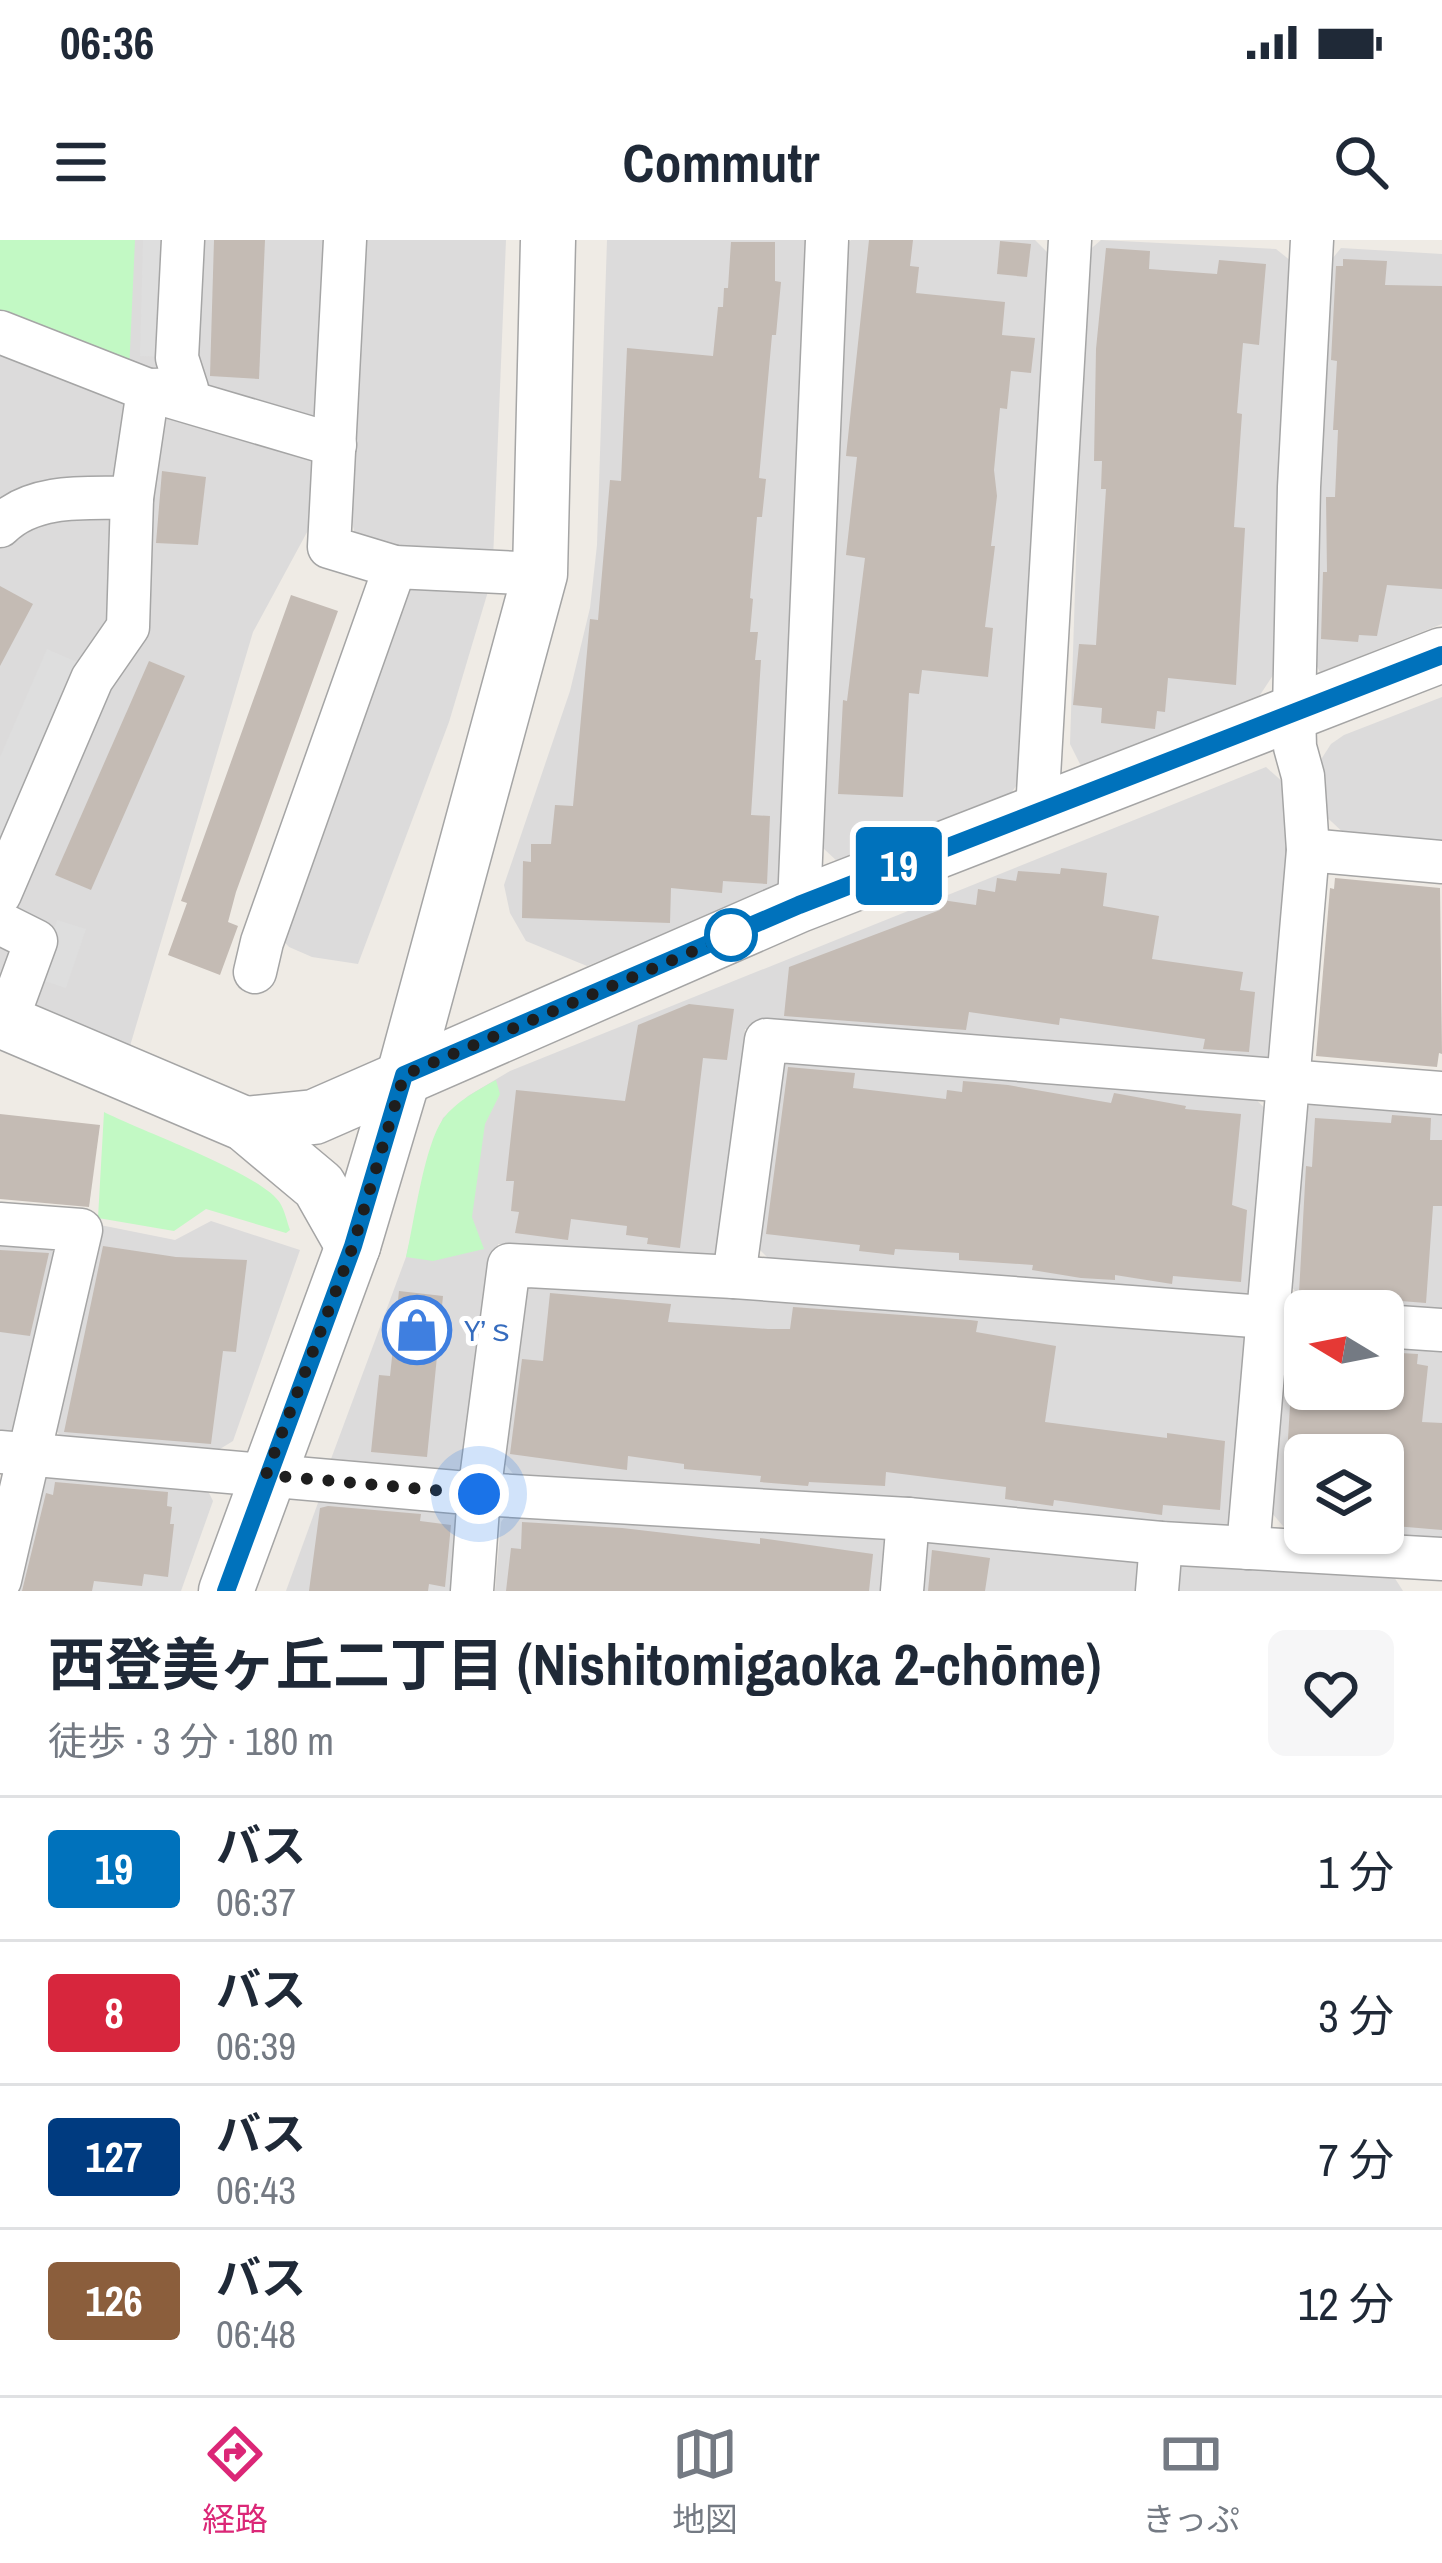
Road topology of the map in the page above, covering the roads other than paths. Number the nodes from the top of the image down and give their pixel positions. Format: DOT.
graph roads {
  1 [pos="183,240"];
  2 [pos="345,240"];
  3 [pos="548,240"];
  4 [pos="827,240"];
  5 [pos="1070,240"];
  6 [pos="1312,240"];
  7 [pos="0,332"];
  8 [pos="148,390"];
  9 [pos="335,445"];
  10 [pos="132,498"];
  11 [pos="0,526"];
  12 [pos="395,567"];
  13 [pos="540,574"];
  14 [pos="1442,655"];
  15 [pos="1294,712"];
  16 [pos="1037,811"];
  17 [pos="1307,850"];
  18 [pos="1442,862"];
  19 [pos="0,894"];
  20 [pos="799,905"];
  21 [pos="0,923"];
  22 [pos="270,956"];
  23 [pos="3,1021"];
  24 [pos="404,1075"];
  25 [pos="1288,1082"];
  26 [pos="1442,1093"];
  27 [pos="245,1124"];
  28 [pos="0,1224"];
  29 [pos="353,1246"];
  30 [pos="734,1277"];
  31 [pos="1285,1290"];
  32 [pos="1284,1319"];
  33 [pos="1284,1325"];
  34 [pos="1404,1327"];
  35 [pos="1442,1330"];
  36 [pos="15,1453"];
  37 [pos="266,1475"];
  38 [pos="479,1494"];
  39 [pos="908,1519"];
  40 [pos="1161,1543"];
  41 [pos="1249,1548"];
  42 [pos="1426,1569"];
  43 [pos="0,1580"];
  44 [pos="226,1591"];
  45 [pos="472,1591"];
  46 [pos="902,1591"];
  47 [pos="1156,1591"];
  1 -- 8 [label="street"];
  2 -- 9 [label="street"];
  3 -- 13 [label="street"];
  4 -- 20 [label="street"];
  5 -- 16 [label="street"];
  6 -- 15 [label="street"];
  7 -- 8 [label="street"];
  8 -- 9 [label="street"];
  8 -- 10 [label="street"];
  9 -- 12 [label="street"];
  10 -- 11 [label="street"];
  10 -- 19 [label="street"];
  12 -- 13 [label="street"];
  12 -- 22 [label="street"];
  13 -- 24 [label="street"];
  14 -- 15 [label="street"];
  15 -- 16 [label="street"];
  15 -- 17 [label="street"];
  16 -- 20 [label="street"];
  17 -- 18 [label="street"];
  17 -- 25 [label="street"];
  20 -- 24 [label="street"];
  21 -- 23 [label="street"];
  23 -- 27 [label="street"];
  24 -- 27 [label="street"];
  24 -- 29 [label="street"];
  25 -- 26 [label="street"];
  25 -- 30 [label="street"];
  25 -- 31 [label="street"];
  27 -- 29 [label="street"];
  28 -- 36 [label="street"];
  29 -- 37 [label="street"];
  30 -- 32 [label="street"];
  30 -- 38 [label="street"];
  33 -- 41 [label="street"];
  34 -- 35 [label="street"];
  36 -- 37 [label="street"];
  36 -- 43 [label="street"];
  37 -- 38 [label="street"];
  37 -- 44 [label="street"];
  38 -- 39 [label="street"];
  38 -- 45 [label="street"];
  39 -- 40 [label="street"];
  39 -- 46 [label="street"];
  40 -- 41 [label="street"];
  40 -- 47 [label="street"];
  41 -- 42 [label="street"];
}
